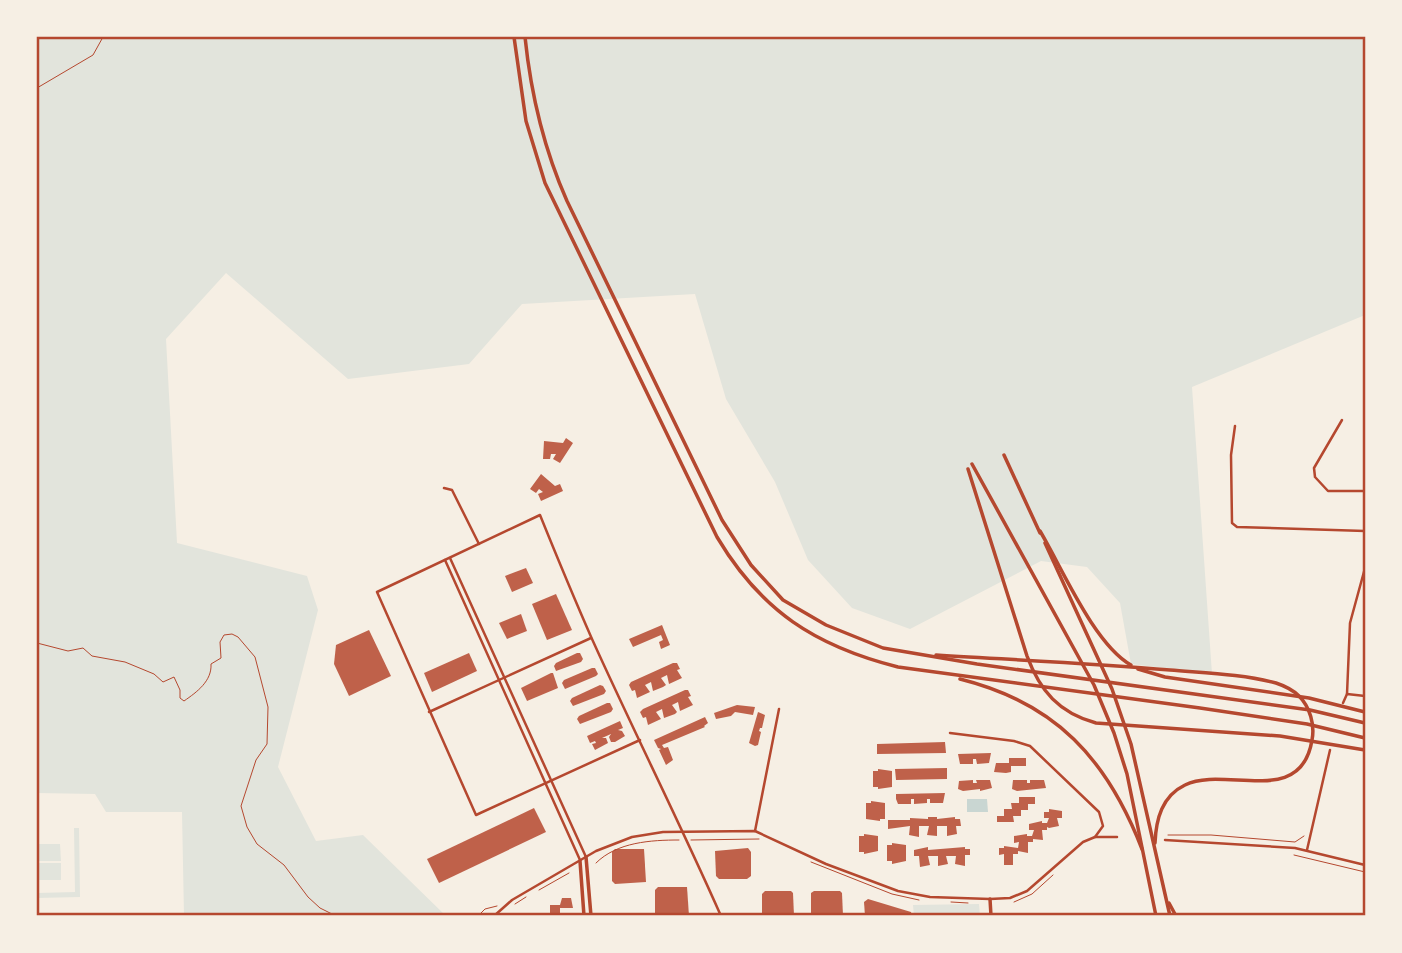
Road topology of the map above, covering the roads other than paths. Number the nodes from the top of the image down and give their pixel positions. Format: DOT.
graph roads {
  1 [pos="514,37"];
  2 [pos="525,37"];
  3 [pos="1342,420"];
  4 [pos="1235,426"];
  5 [pos="1004,455"];
  6 [pos="972,464"];
  7 [pos="968,469"];
  8 [pos="444,488"];
  9 [pos="1365,491"];
  10 [pos="1040,531"];
  11 [pos="1365,531"];
  12 [pos="479,544"];
  13 [pos="450,558"];
  14 [pos="445,560"];
  15 [pos="1365,568"];
  16 [pos="592,638"];
  17 [pos="916,654"];
  18 [pos="941,674"];
  19 [pos="505,677"];
  20 [pos="499,679"];
  21 [pos="1347,694"];
  22 [pos="1365,696"];
  23 [pos="1343,703"];
  24 [pos="779,709"];
  25 [pos="429,712"];
  26 [pos="1365,712"];
  27 [pos="1365,723"];
  28 [pos="950,733"];
  29 [pos="1365,738"];
  30 [pos="640,740"];
  31 [pos="1330,750"];
  32 [pos="1365,750"];
  33 [pos="551,780"];
  34 [pos="546,782"];
  35 [pos="681,831"];
  36 [pos="755,831"];
  37 [pos="1095,837"];
  38 [pos="1117,837"];
  39 [pos="1165,838"];
  40 [pos="1154,843"];
  41 [pos="1142,849"];
  42 [pos="1307,850"];
  43 [pos="586,857"];
  44 [pos="580,861"];
  45 [pos="1365,865"];
  46 [pos="1166,897"];
  47 [pos="990,899"];
  48 [pos="494,916"];
  49 [pos="584,916"];
  50 [pos="591,916"];
  51 [pos="721,916"];
  52 [pos="991,916"];
  53 [pos="1156,916"];
  54 [pos="1170,916"];
  55 [pos="1176,916"];
  1 -- 18 [label="main road"];
  2 -- 17 [label="main road"];
  3 -- 9 [label="street"];
  4 -- 11 [label="street"];
  5 -- 10 [label="main road"];
  6 -- 41 [label="main road"];
  7 -- 32 [label="main road"];
  8 -- 12 [label="street"];
  10 -- 26 [label="main road"];
  10 -- 40 [label="main road"];
  12 -- 13 [label="street"];
  12 -- 16 [label="street"];
  13 -- 14 [label="street"];
  13 -- 19 [label="street"];
  14 -- 20 [label="street"];
  14 -- 25 [label="street"];
  15 -- 21 [label="street"];
  16 -- 19 [label="street"];
  16 -- 30 [label="street"];
  17 -- 27 [label="main road"];
  17 -- 40 [label="main road"];
  18 -- 29 [label="main road"];
  18 -- 41 [label="main road"];
  19 -- 20 [label="street"];
  19 -- 33 [label="street"];
  20 -- 25 [label="street"];
  20 -- 34 [label="street"];
  21 -- 22 [label="street"];
  21 -- 23 [label="street"];
  24 -- 36 [label="street"];
  25 -- 34 [label="street"];
  28 -- 37 [label="street"];
  30 -- 33 [label="street"];
  30 -- 35 [label="street"];
  31 -- 42 [label="street"];
  33 -- 34 [label="street"];
  33 -- 43 [label="street"];
  34 -- 44 [label="street"];
  35 -- 36 [label="street"];
  35 -- 43 [label="street"];
  35 -- 51 [label="street"];
  36 -- 47 [label="street"];
  37 -- 38 [label="street"];
  37 -- 47 [label="street"];
  39 -- 42 [label="street"];
  40 -- 46 [label="main road"];
  41 -- 53 [label="main road"];
  42 -- 45 [label="street"];
  43 -- 44 [label="street"];
  43 -- 50 [label="main road"];
  44 -- 48 [label="street"];
  44 -- 49 [label="main road"];
  46 -- 54 [label="main road"];
  46 -- 55 [label="main road"];
  47 -- 52 [label="main road"];
}
